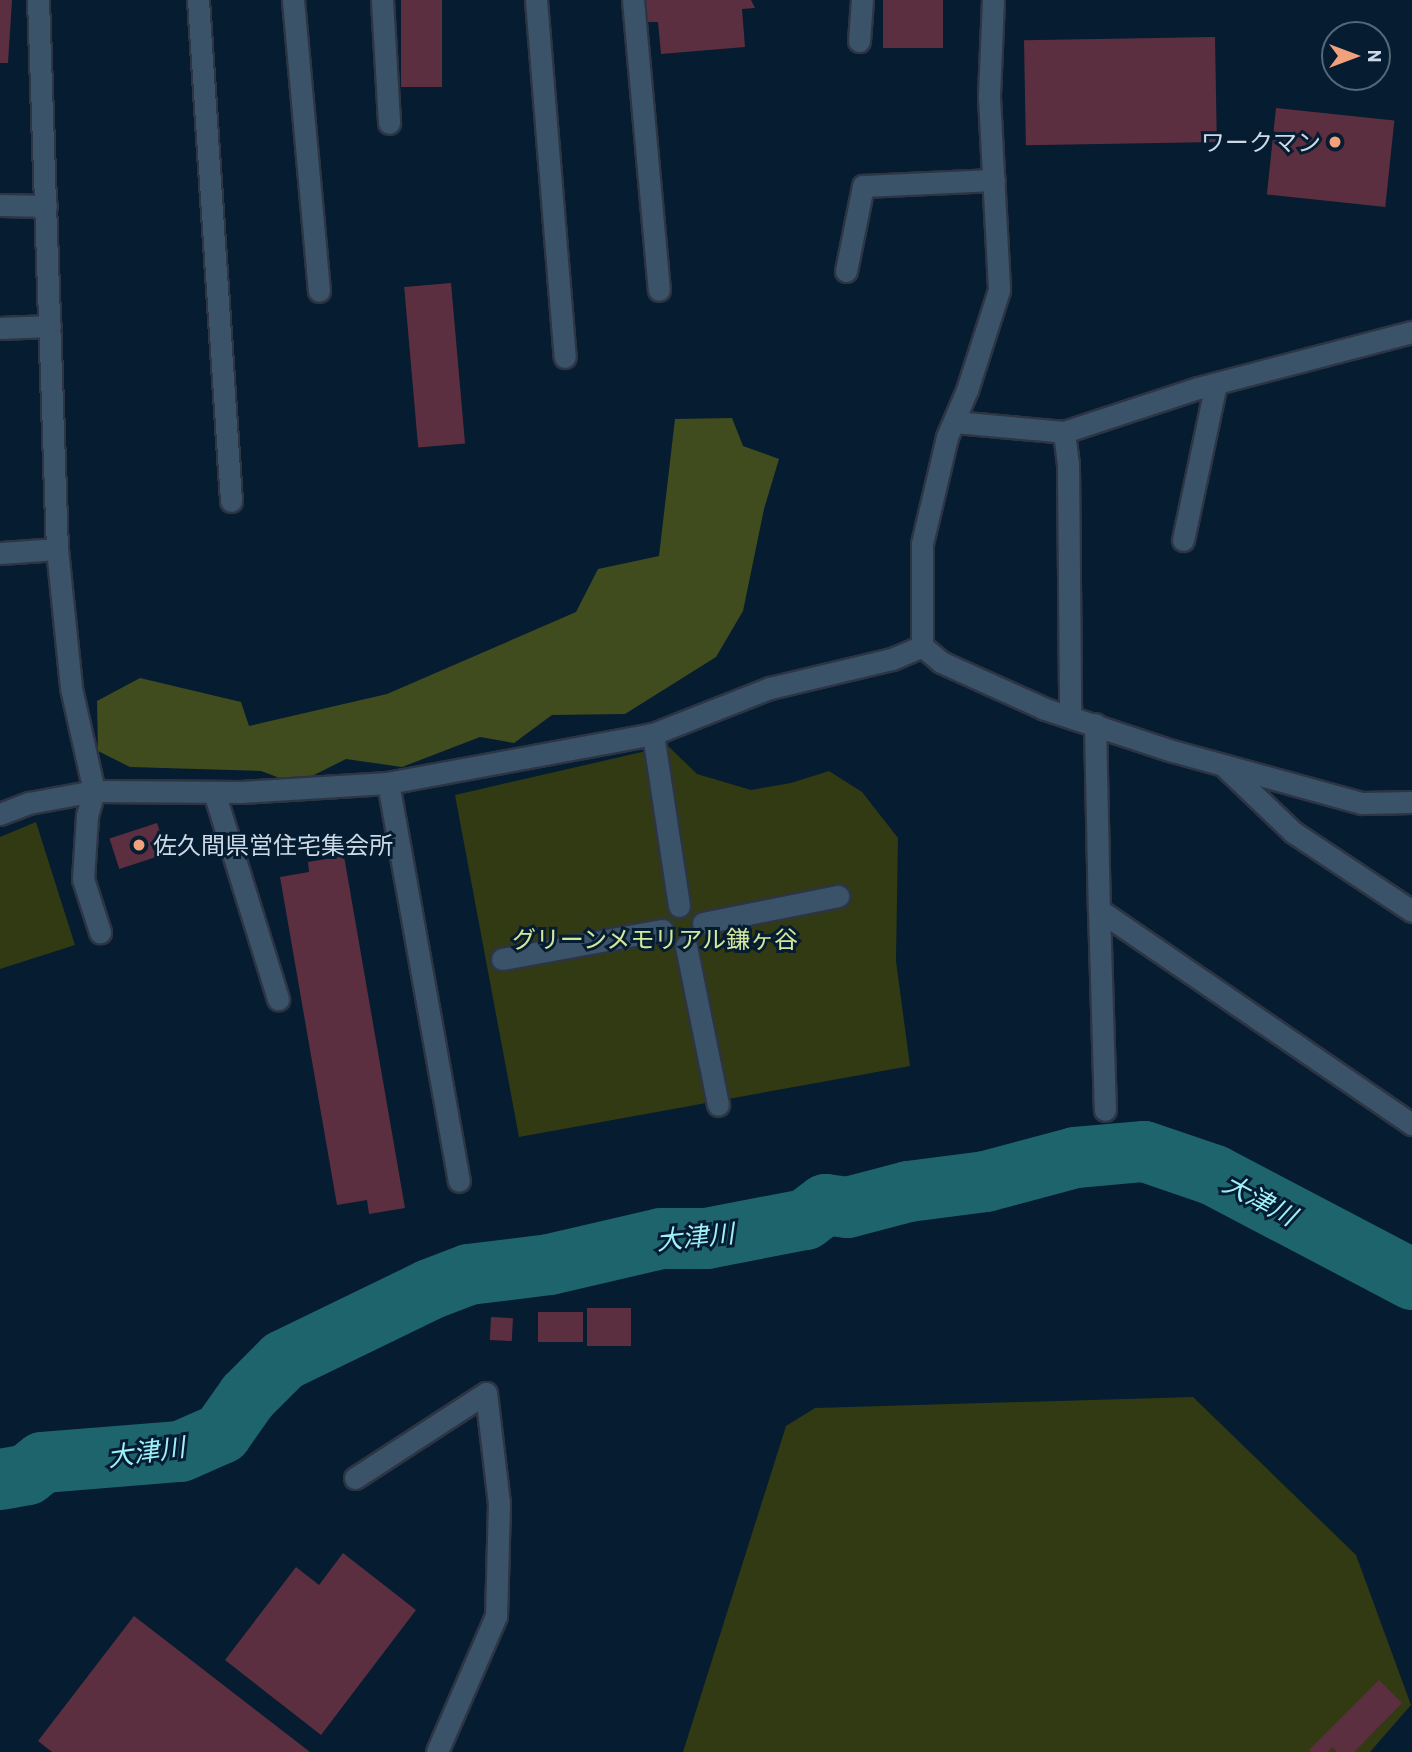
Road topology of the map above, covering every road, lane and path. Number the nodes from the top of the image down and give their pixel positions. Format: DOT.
graph roads {
  1 [pos="38,0"];
  2 [pos="198,0"];
  3 [pos="293,0"];
  4 [pos="382,0"];
  5 [pos="536,0"];
  6 [pos="634,0"];
  7 [pos="862,0"];
  8 [pos="993,0"];
  9 [pos="859,41"];
  10 [pos="389,122"];
  11 [pos="994,180"];
  12 [pos="0,205"];
  13 [pos="46,206"];
  14 [pos="846,271"];
  15 [pos="659,290"];
  16 [pos="319,291"];
  17 [pos="50,326"];
  18 [pos="0,328"];
  19 [pos="1412,332"];
  20 [pos="565,357"];
  21 [pos="1216,384"];
  22 [pos="956,422"];
  23 [pos="1064,432"];
  24 [pos="231,501"];
  25 [pos="1183,540"];
  26 [pos="57,549"];
  27 [pos="0,552"];
  28 [pos="922,646"];
  29 [pos="1070,716"];
  30 [pos="1095,724"];
  31 [pos="653,734"];
  32 [pos="1224,767"];
  33 [pos="388,783"];
  34 [pos="94,791"];
  35 [pos="214,792"];
  36 [pos="1412,802"];
  37 [pos="0,814"];
  38 [pos="838,896"];
  39 [pos="680,906"];
  40 [pos="1099,910"];
  41 [pos="1412,911"];
  42 [pos="703,923"];
  43 [pos="662,930"];
  44 [pos="100,932"];
  45 [pos="686,946"];
  46 [pos="502,959"];
  47 [pos="278,999"];
  48 [pos="719,1105"];
  49 [pos="1105,1110"];
  50 [pos="1412,1124"];
  51 [pos="459,1181"];
  52 [pos="355,1478"];
  53 [pos="437,1752"];
  1 -- 13 [label="street"];
  2 -- 24 [label="street"];
  3 -- 16 [label="street"];
  4 -- 10 [label="street"];
  5 -- 20 [label="street"];
  6 -- 15 [label="street"];
  7 -- 9 [label="street"];
  8 -- 11 [label="street"];
  11 -- 14 [label="street"];
  11 -- 22 [label="street"];
  12 -- 13 [label="street"];
  13 -- 17 [label="street"];
  17 -- 18 [label="street"];
  17 -- 26 [label="street"];
  19 -- 21 [label="street"];
  21 -- 23 [label="street"];
  21 -- 25 [label="street"];
  22 -- 23 [label="street"];
  22 -- 28 [label="street"];
  23 -- 29 [label="street"];
  26 -- 27 [label="street"];
  26 -- 34 [label="street"];
  28 -- 29 [label="street"];
  28 -- 31 [label="street"];
  29 -- 30 [label="street"];
  30 -- 32 [label="street"];
  30 -- 40 [label="street"];
  31 -- 33 [label="street"];
  31 -- 39 [label="street"];
  32 -- 36 [label="street"];
  32 -- 41 [label="street"];
  33 -- 35 [label="street"];
  33 -- 51 [label="street"];
  34 -- 35 [label="street"];
  34 -- 37 [label="street"];
  34 -- 44 [label="street"];
  35 -- 47 [label="street"];
  38 -- 42 [label="street"];
  39 -- 42 [label="street"];
  39 -- 43 [label="street"];
  40 -- 49 [label="street"];
  40 -- 50 [label="street"];
  42 -- 45 [label="street"];
  43 -- 45 [label="street"];
  43 -- 46 [label="street"];
  45 -- 48 [label="street"];
  52 -- 53 [label="street"];
}
